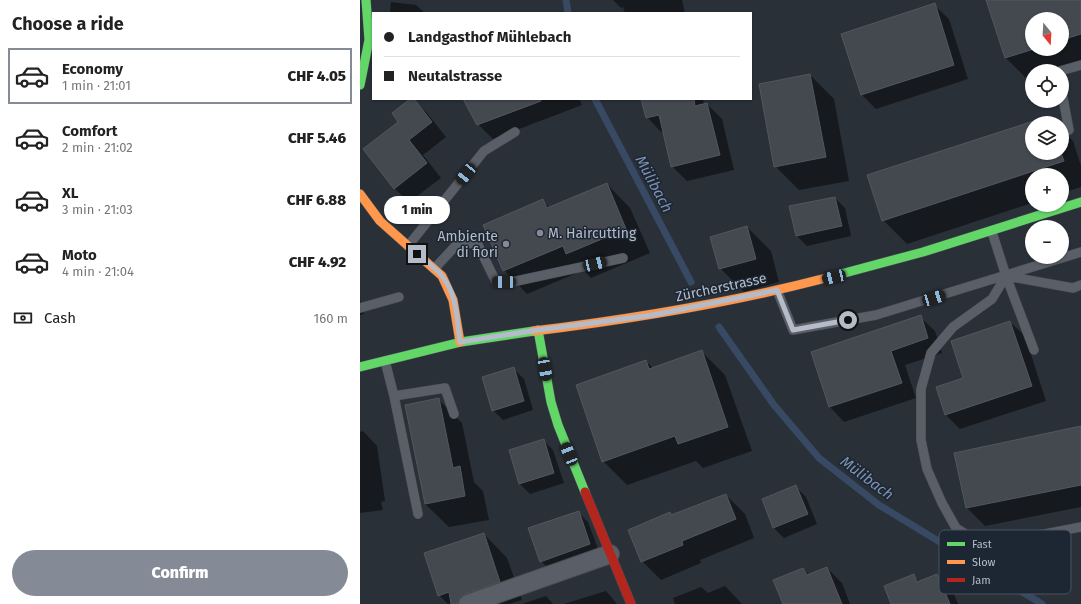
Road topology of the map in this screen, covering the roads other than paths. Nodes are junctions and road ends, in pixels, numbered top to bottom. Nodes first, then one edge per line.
1 (366, 0) edge
2 (1081, 64) edge
3 (1069, 68) edge
4 (360, 85) edge
5 (515, 132) dead end
6 (360, 194) edge
7 (1081, 202) edge
8 (992, 232) junction
9 (408, 246) junction
10 (1081, 252) edge
11 (622, 258) dead end
12 (434, 269) junction
13 (1006, 276) junction
14 (1081, 285) edge
15 (777, 290) junction
16 (399, 297) dead end
17 (360, 308) edge
18 (538, 330) junction
19 (460, 342) junction
20 (1034, 350) dead end
21 (385, 361) junction
22 (360, 367) edge
23 (394, 396) junction
24 (454, 414) dead end
25 (418, 514) dead end
26 (1081, 527) edge
27 (959, 530) edge
28 (1066, 530) edge
29 (610, 554) junction
30 (468, 604) edge
31 (631, 604) edge

1 - 4 main road
2 - 3 lane
5 - 9 lane
6 - 9 main road
7 - 8 main road, Zürcherstrasse
8 - 13 lane
8 - 15 main road, Zürcherstrasse
9 - 12 main road
10 - 13 lane
11 - 12 lane
12 - 19 main road
13 - 14 lane
13 - 15 lane
13 - 20 lane
13 - 27 lane
15 - 18 main road, Zürcherstrasse
16 - 17 lane
18 - 19 main road, Zürcherstrasse
18 - 29 main road
19 - 21 main road, Zürcherstrasse
21 - 22 main road, Zürcherstrasse
21 - 23 lane
23 - 24 lane
23 - 25 lane
26 - 28 lane
29 - 30 street
29 - 31 main road

